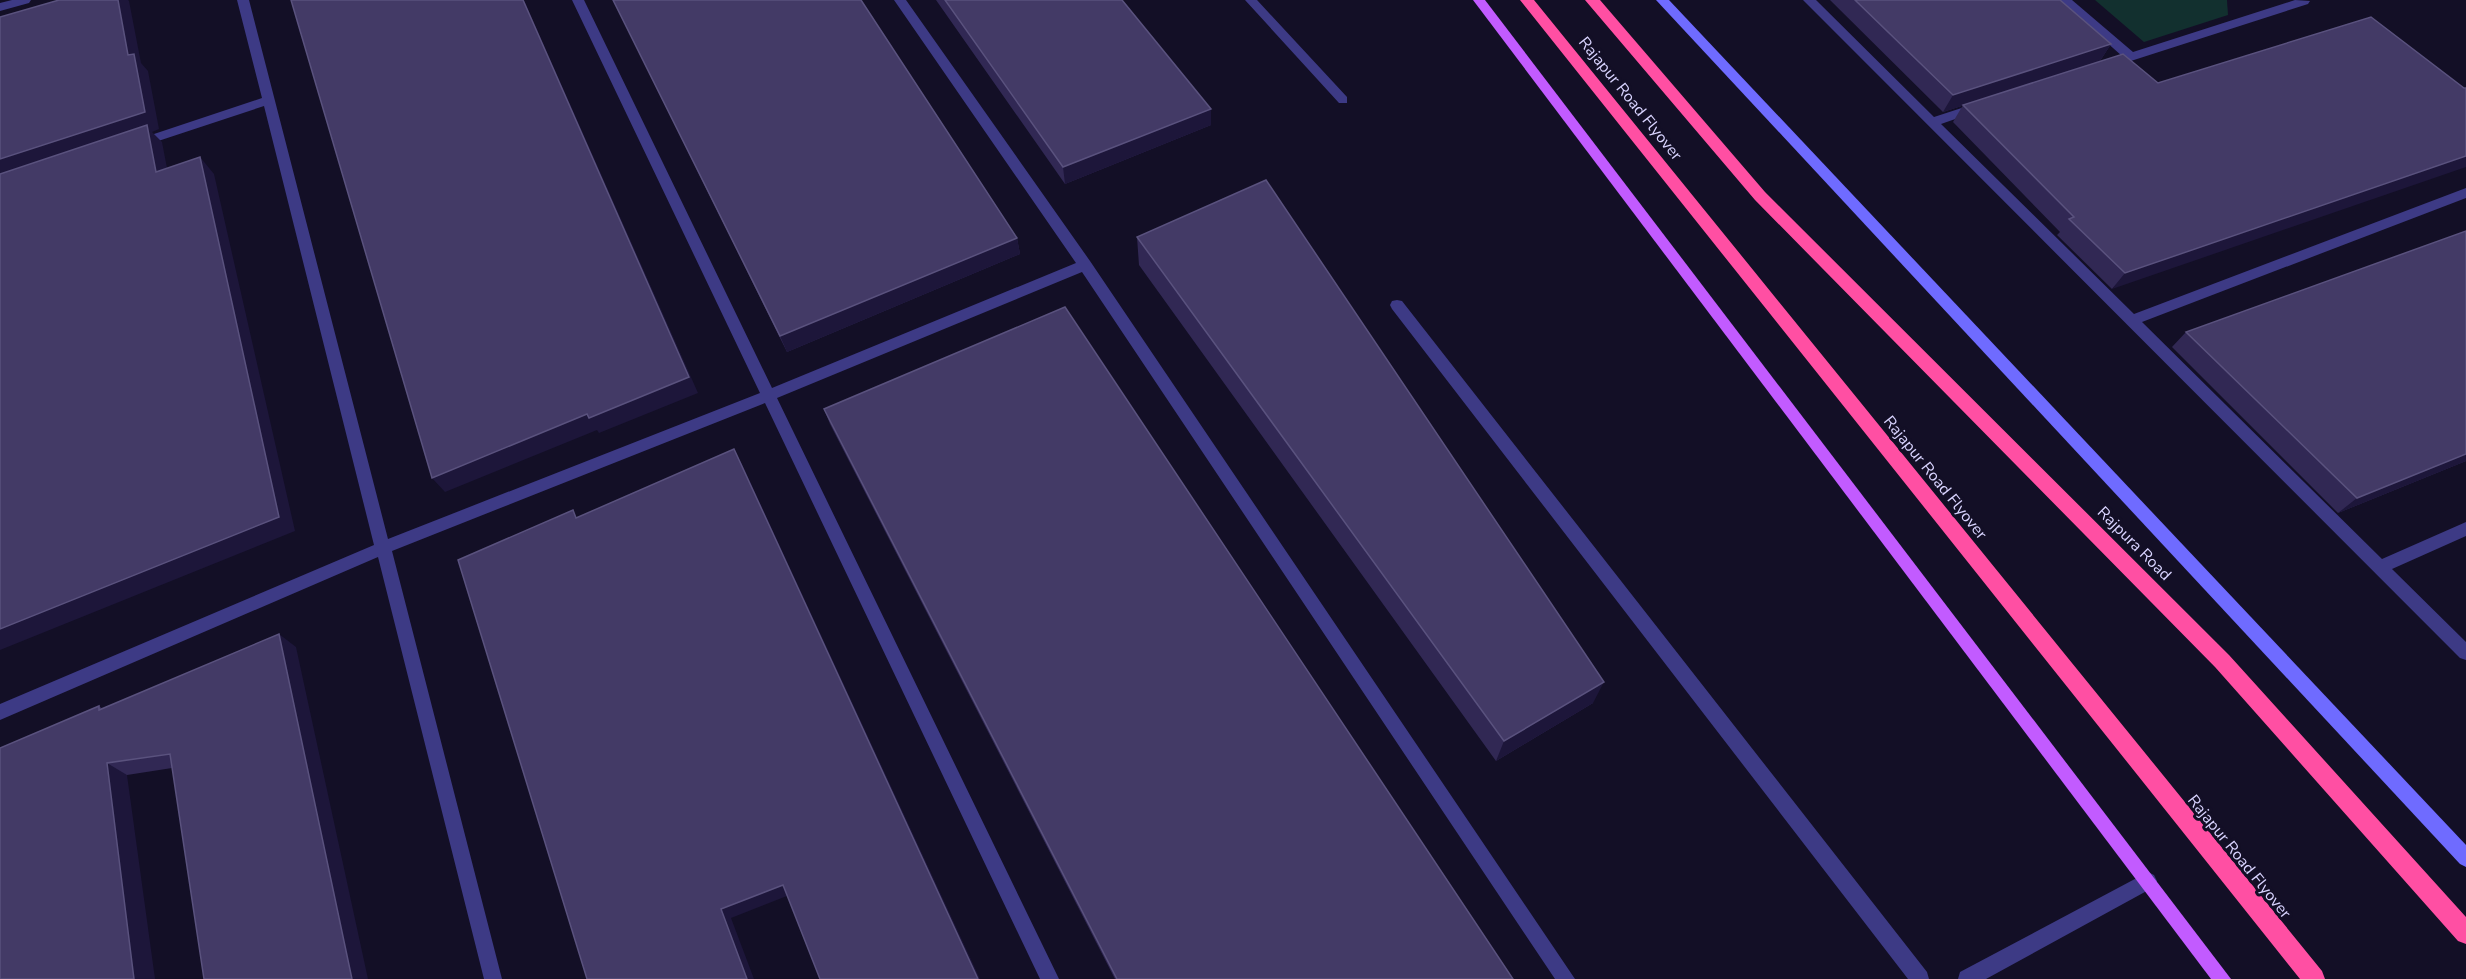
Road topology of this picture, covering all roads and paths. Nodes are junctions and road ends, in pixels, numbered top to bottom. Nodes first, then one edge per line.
1 (25, 0) edge
2 (243, 0) edge
3 (578, 0) edge
4 (900, 0) edge
5 (1251, 0) edge
6 (1479, 0) edge
7 (1527, 0) edge
8 (1592, 0) edge
9 (1662, 0) edge
10 (1809, 0) edge
11 (2065, 0) edge
12 (2304, 1) edge
13 (0, 7) edge
14 (2131, 57) junction
15 (2098, 68) edge
16 (269, 100) junction
17 (1343, 100) dead end
18 (1987, 104) edge
19 (1932, 122) junction
20 (123, 148) edge
21 (2466, 192) edge
22 (1760, 196) joint
23 (1085, 265) junction
24 (1397, 305) dead end
25 (2132, 320) junction
26 (769, 395) junction
27 (2466, 529) edge
28 (383, 548) junction
29 (2380, 567) junction
30 (2466, 653) edge
31 (0, 712) edge
32 (2466, 858) edge
33 (2148, 881) junction
34 (2466, 933) edge
35 (493, 979) edge
36 (1050, 979) edge
37 (1566, 979) edge
38 (1920, 979) edge
39 (1967, 979) edge
40 (2222, 979) edge
41 (2314, 979) edge

1 - 13 street
2 - 16 street
3 - 26 street
4 - 23 street
5 - 17 street
6 - 33 main road
7 - 41 highway, Rajapur Road Flyover
8 - 22 highway, Rajapur Road Flyover
9 - 32 street
10 - 19 street
11 - 14 street
12 - 14 street
14 - 15 street
16 - 20 street
16 - 28 street
18 - 19 street
19 - 25 street
21 - 25 street
22 - 34 highway, Rajpura Road
23 - 26 street
23 - 37 street
24 - 38 street
25 - 29 street
26 - 28 street
26 - 36 street
27 - 29 street
28 - 31 street
28 - 35 street
29 - 30 street
33 - 39 street
33 - 40 main road

